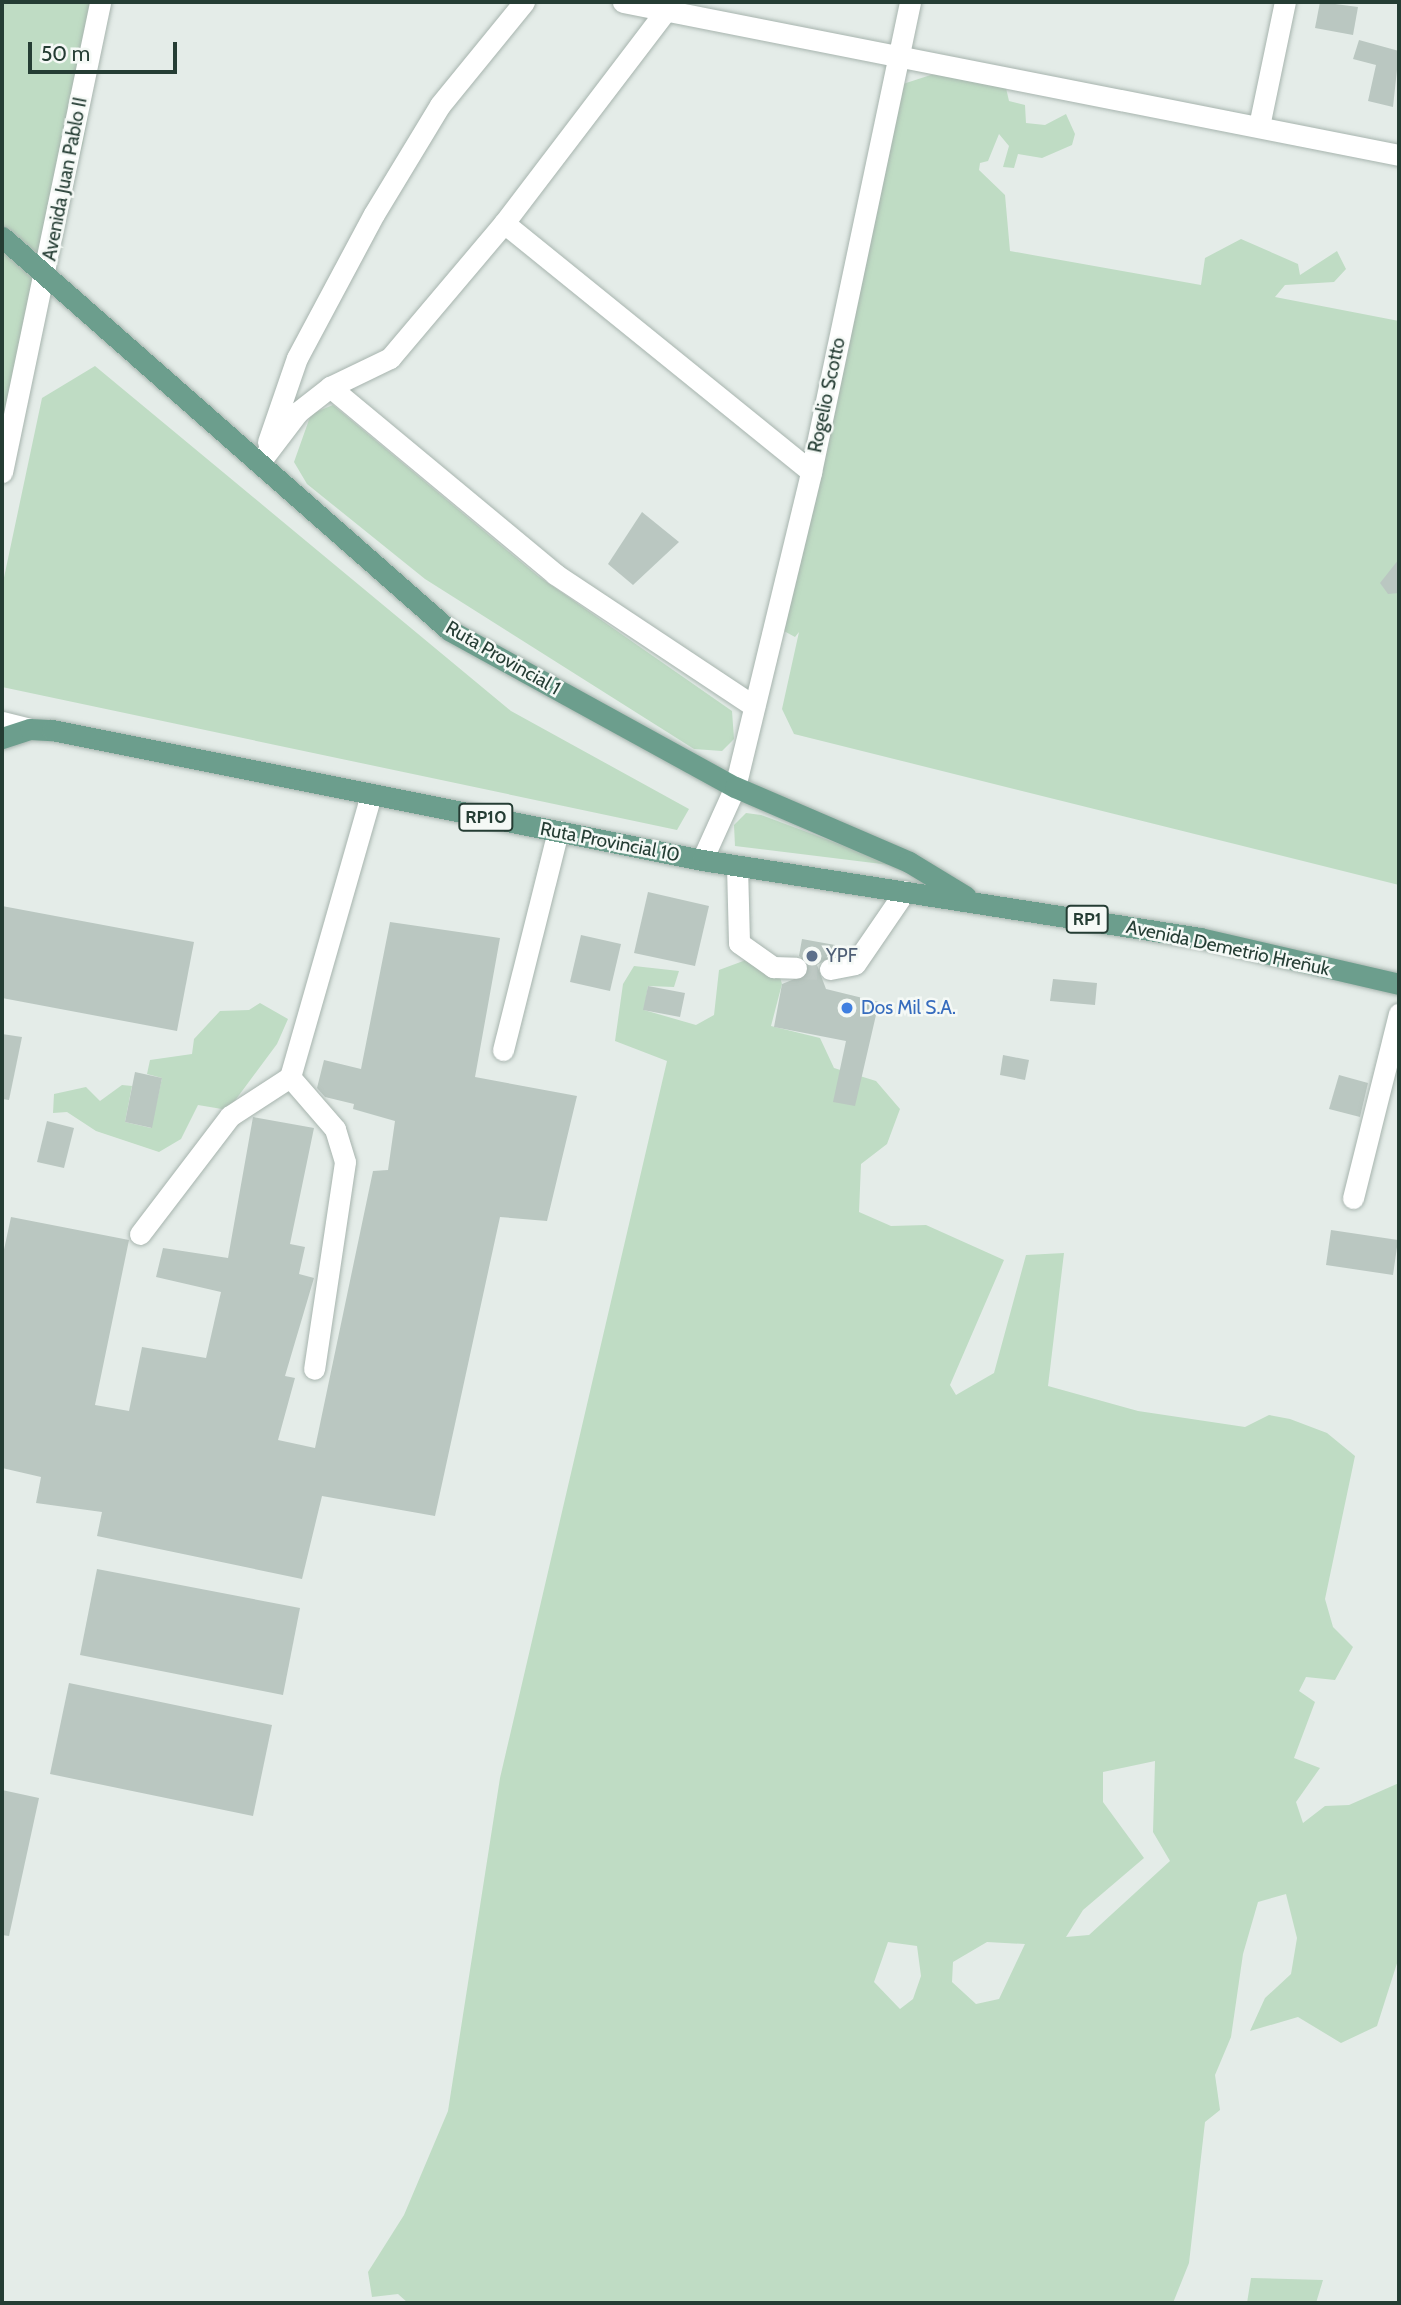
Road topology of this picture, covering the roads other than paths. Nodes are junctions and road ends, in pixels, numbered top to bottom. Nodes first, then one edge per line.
1 (100, 2) edge
2 (524, 2) edge
3 (624, 2) edge
4 (910, 2) edge
5 (1285, 2) edge
6 (665, 12) junction
7 (898, 52) junction
8 (1259, 126) junction
9 (1399, 155) edge
10 (504, 223) junction
11 (2, 237) edge
12 (46, 273) junction
13 (330, 387) junction
14 (260, 463) junction
15 (2, 472) edge
16 (811, 472) junction
17 (754, 706) junction
18 (2, 722) edge
19 (30, 729) junction
20 (2, 738) edge
21 (735, 787) junction
22 (371, 794) junction
23 (558, 831) junction
24 (702, 860) junction
25 (737, 866) junction
26 (905, 891) junction
27 (973, 901) junction
28 (796, 968) tunnel mouth
29 (831, 969) tunnel mouth
30 (1399, 984) edge
31 (1399, 1014) edge
32 (1397, 1036) edge
33 (503, 1050) dead end
34 (290, 1077) junction
35 (1353, 1198) dead end
36 (140, 1234) dead end
37 (314, 1368) dead end

1 - 12 street, Avenida Juan Pablo II
2 - 14 street
3 - 6 street
4 - 7 street, Rogelio Scotto
5 - 8 street
6 - 7 street
6 - 10 street
7 - 8 street
7 - 16 street, Rogelio Scotto
8 - 9 street
10 - 13 street
10 - 16 street
11 - 12 main road, Ruta Provincial 1 / RP1
12 - 14 main road, Ruta Provincial 1 / RP1
12 - 15 street, Avenida Juan Pablo II
13 - 14 street
13 - 17 street
14 - 21 main road, Ruta Provincial 1 / RP1
16 - 17 street, Rogelio Scotto
17 - 21 street, Rogelio Scotto
18 - 19 street
19 - 20 main road, Ruta Provincial 10 / RP10
19 - 22 main road, Ruta Provincial 10 / RP10
21 - 24 street, Rogelio Scotto
21 - 27 main road, Ruta Provincial 1 / RP1
22 - 23 main road, Ruta Provincial 10 / RP10
22 - 34 street
23 - 24 main road, Ruta Provincial 10 / RP10
23 - 33 street
24 - 25 main road, Ruta Provincial 10 / RP10
25 - 26 main road, Ruta Provincial 10 / RP10
25 - 28 street
26 - 27 main road, Ruta Provincial 10 / RP10
26 - 29 street
27 - 30 main road, Avenida Demetrio Hreñuk / RP1
31 - 32 street
32 - 35 street
34 - 36 street
34 - 37 street

